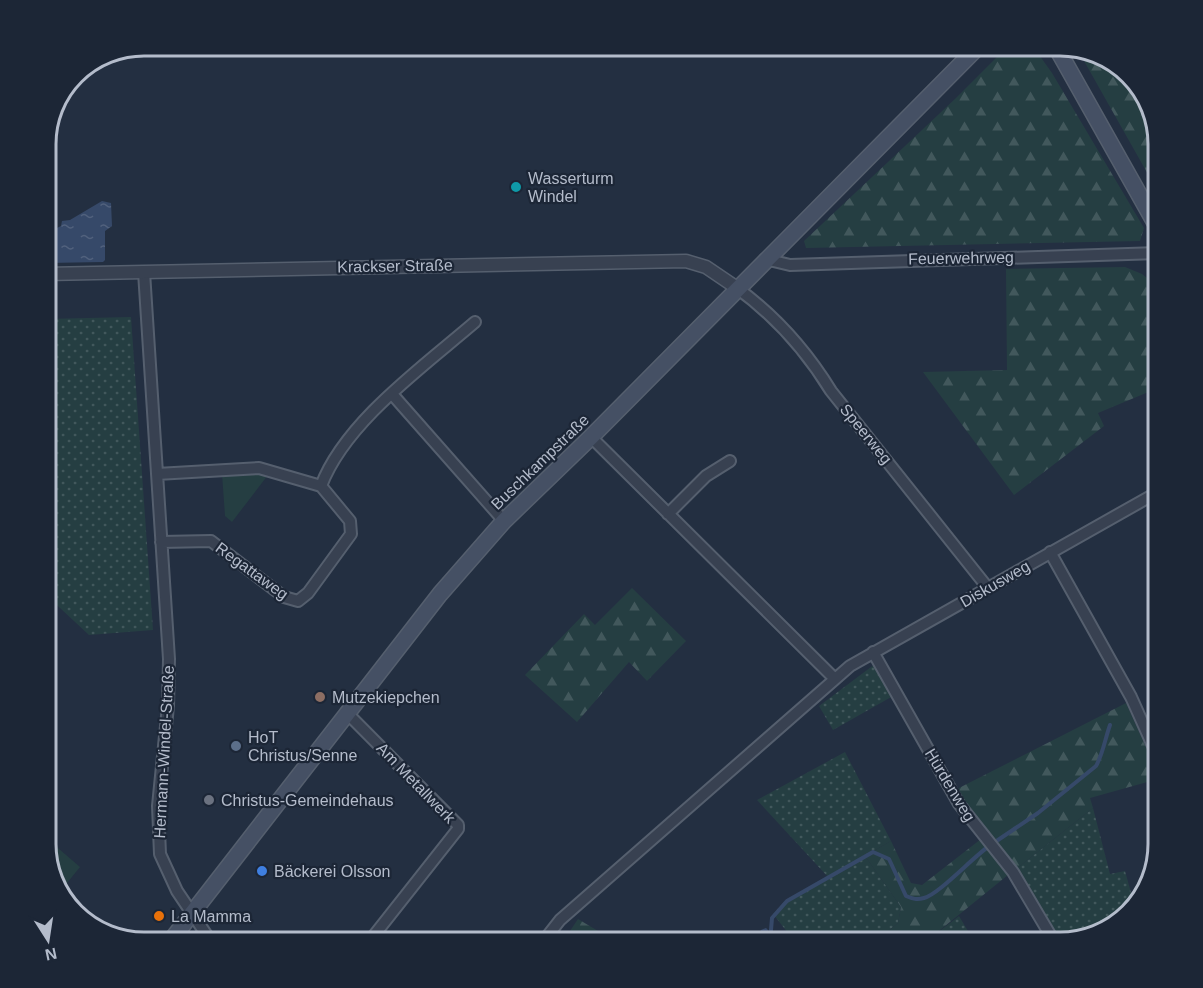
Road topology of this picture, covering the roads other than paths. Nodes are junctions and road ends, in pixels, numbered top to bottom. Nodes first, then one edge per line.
1 (969, 56) edge
2 (1061, 56) edge
3 (1148, 210) edge
4 (1148, 253) edge
5 (765, 259) junction
6 (144, 272) junction
7 (56, 274) edge
8 (737, 288) junction
9 (475, 322) dead end
10 (392, 394) junction
11 (591, 437) junction
12 (730, 461) dead end
13 (157, 474) junction
14 (321, 486) junction
15 (1148, 498) edge
16 (668, 514) junction
17 (504, 521) junction
18 (161, 542) junction
19 (1050, 552) junction
20 (988, 588) junction
21 (873, 652) junction
22 (835, 680) junction
23 (346, 712) junction
24 (1148, 735) edge
25 (192, 913) junction
26 (177, 932) edge
27 (205, 932) edge
28 (377, 932) edge
29 (551, 932) edge
30 (1048, 932) edge

1 - 5 main road, Buschkampstraße
2 - 3 main road
4 - 5 street, Feuerwehrweg
5 - 8 main road, Buschkampstraße
6 - 7 street, Krackser Straße
6 - 8 street, Krackser Straße
6 - 13 street, Hermann-Windel-Straße
8 - 11 main road, Buschkampstraße
8 - 20 street, Speerweg
9 - 10 street
10 - 14 street
10 - 17 street
11 - 16 street
11 - 17 main road, Buschkampstraße
12 - 16 street
13 - 14 street
13 - 18 street, Hermann-Windel-Straße
14 - 18 street, Regattaweg
15 - 19 street, Diskusweg
16 - 22 street
17 - 23 main road, Buschkampstraße
18 - 25 street, Hermann-Windel-Straße
19 - 20 street, Diskusweg
19 - 24 street
20 - 21 street, Diskusweg
21 - 22 street, Diskusweg
21 - 30 street, Hürdenweg
22 - 29 street, Diskusweg
23 - 25 main road, Buschkampstraße
23 - 28 street, Am Metallwerk
25 - 26 main road, Buschkampstraße
25 - 27 street

